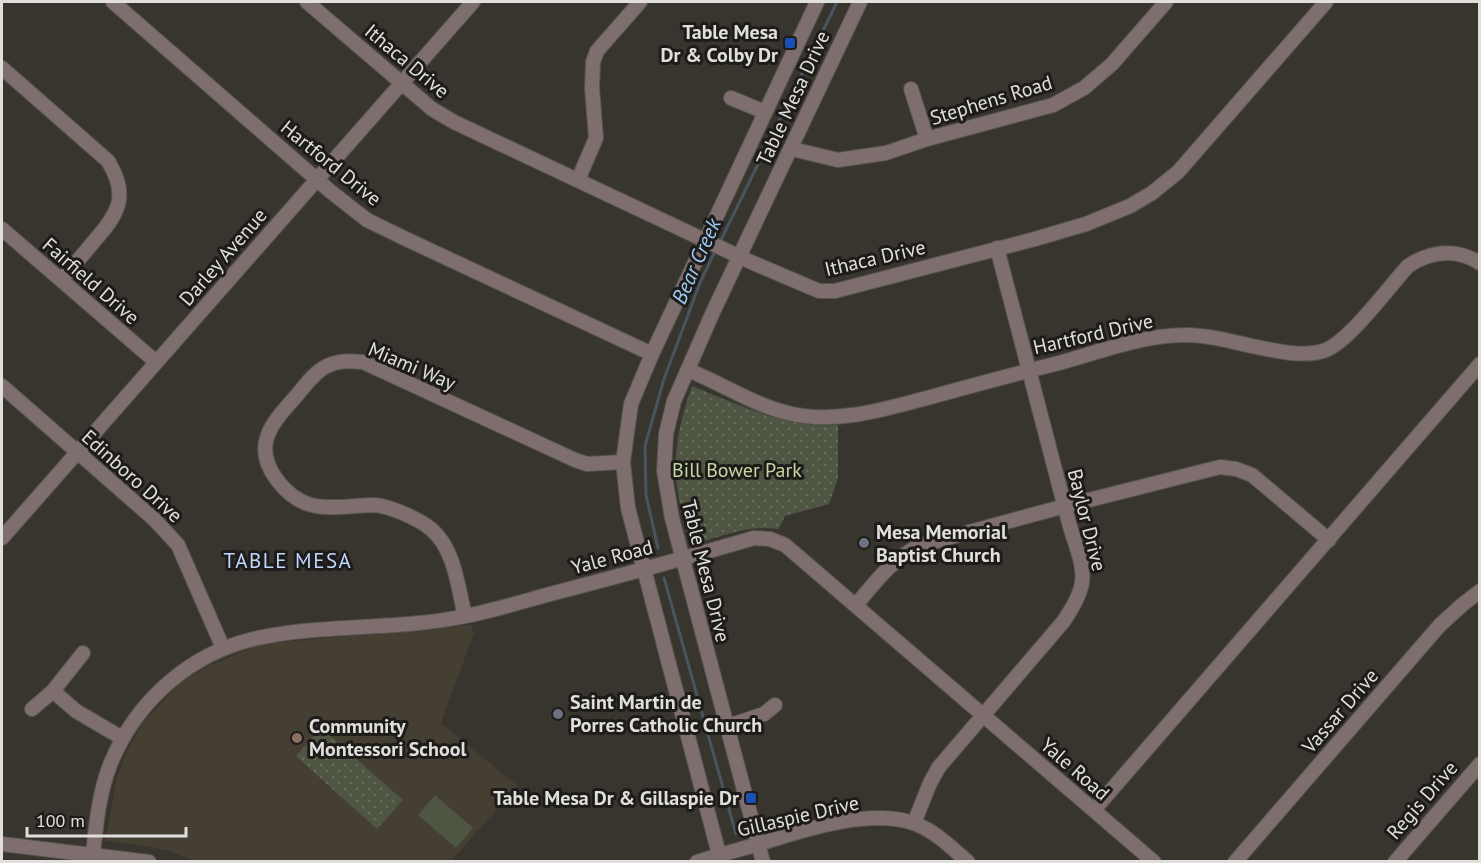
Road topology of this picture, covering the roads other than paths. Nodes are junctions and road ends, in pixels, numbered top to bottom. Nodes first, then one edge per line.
1 (113, 2) edge
2 (307, 2) edge
3 (473, 2) edge
4 (640, 2) edge
5 (817, 2) edge
6 (860, 2) edge
7 (1166, 2) edge
8 (1326, 2) edge
9 (2, 68) edge
10 (401, 84) junction
11 (911, 89) dead end
12 (731, 98) dead end
13 (765, 112) junction
14 (927, 139) junction
15 (792, 148) junction
16 (317, 179) junction
17 (578, 180) junction
18 (2, 229) edge
19 (711, 242) junction
20 (997, 248) junction
21 (735, 254) junction
22 (1479, 263) edge
23 (61, 280) junction
24 (652, 354) junction
25 (156, 362) junction
26 (1479, 364) edge
27 (688, 370) junction
28 (1029, 370) junction
29 (2, 386) edge
30 (77, 452) junction
31 (623, 462) junction
32 (1065, 506) junction
33 (2, 538) edge
34 (1329, 540) junction
35 (682, 559) junction
36 (642, 569) junction
37 (1479, 591) edge
38 (856, 605) junction
39 (465, 616) junction
40 (223, 648) junction
41 (83, 653) dead end
42 (53, 691) junction
43 (775, 705) dead end
44 (32, 709) dead end
45 (983, 714) junction
46 (728, 726) junction
47 (122, 738) junction
48 (1479, 764) edge
49 (1094, 810) junction
50 (914, 823) junction
51 (2, 843) edge
52 (758, 844) junction
53 (93, 854) junction
54 (720, 858) edge
55 (149, 861) edge
56 (697, 861) edge
57 (763, 861) edge
58 (968, 861) edge
59 (1154, 861) edge
60 (1235, 861) edge
61 (1395, 861) edge

1 - 16 street, Hartford Drive
2 - 10 street, Ithaca Drive
3 - 10 street, Darley Avenue
4 - 17 street
5 - 13 street, Table Mesa Drive
6 - 15 street, Table Mesa Drive
7 - 14 street, Stephens Road
8 - 20 street, Ithaca Drive
9 - 23 street
10 - 16 street, Darley Avenue
10 - 17 street, Ithaca Drive
11 - 14 street
12 - 13 street, Table Mesa Drive
13 - 19 street, Table Mesa Drive
14 - 15 street, Stephens Road
15 - 21 street, Table Mesa Drive
16 - 24 street, Hartford Drive
16 - 25 street, Darley Avenue
17 - 19 street, Ithaca Drive
18 - 23 street, Fairfield Drive
19 - 21 street, Ithaca Drive
19 - 24 street, Table Mesa Drive
20 - 21 street, Ithaca Drive
20 - 28 street, Baylor Drive
21 - 27 street, Table Mesa Drive
22 - 28 street, Hartford Drive
23 - 25 street, Fairfield Drive
24 - 31 street, Table Mesa Drive
25 - 30 street, Darley Avenue
26 - 34 street
27 - 28 street, Hartford Drive
27 - 35 street, Table Mesa Drive
28 - 32 street, Baylor Drive
29 - 30 street, Edinboro Drive
30 - 33 street, Darley Avenue
30 - 40 street, Edinboro Drive
31 - 36 street, Table Mesa Drive
31 - 39 street, Miami Way
32 - 34 street
32 - 38 street
32 - 45 street, Baylor Drive
34 - 49 street
35 - 36 street, Yale Road
35 - 38 street, Yale Road
35 - 46 street, Table Mesa Drive
36 - 39 street, Yale Road
36 - 54 street, Table Mesa Drive
37 - 60 street, Vassar Drive
38 - 45 street, Yale Road
39 - 40 street, Yale Road
40 - 47 street, Yale Road
41 - 42 street
42 - 44 street
42 - 47 street
43 - 46 street
45 - 49 street, Yale Road
45 - 50 street, Baylor Drive
46 - 52 street, Table Mesa Drive
47 - 53 street, Yale Road
48 - 61 street, Regis Drive
49 - 59 street, Yale Road
50 - 52 street, Gillaspie Drive
50 - 58 street, Gillaspie Drive
51 - 53 street
52 - 54 street, Gillaspie Drive
52 - 57 street, Table Mesa Drive
53 - 55 street
54 - 56 street, Gillaspie Drive

